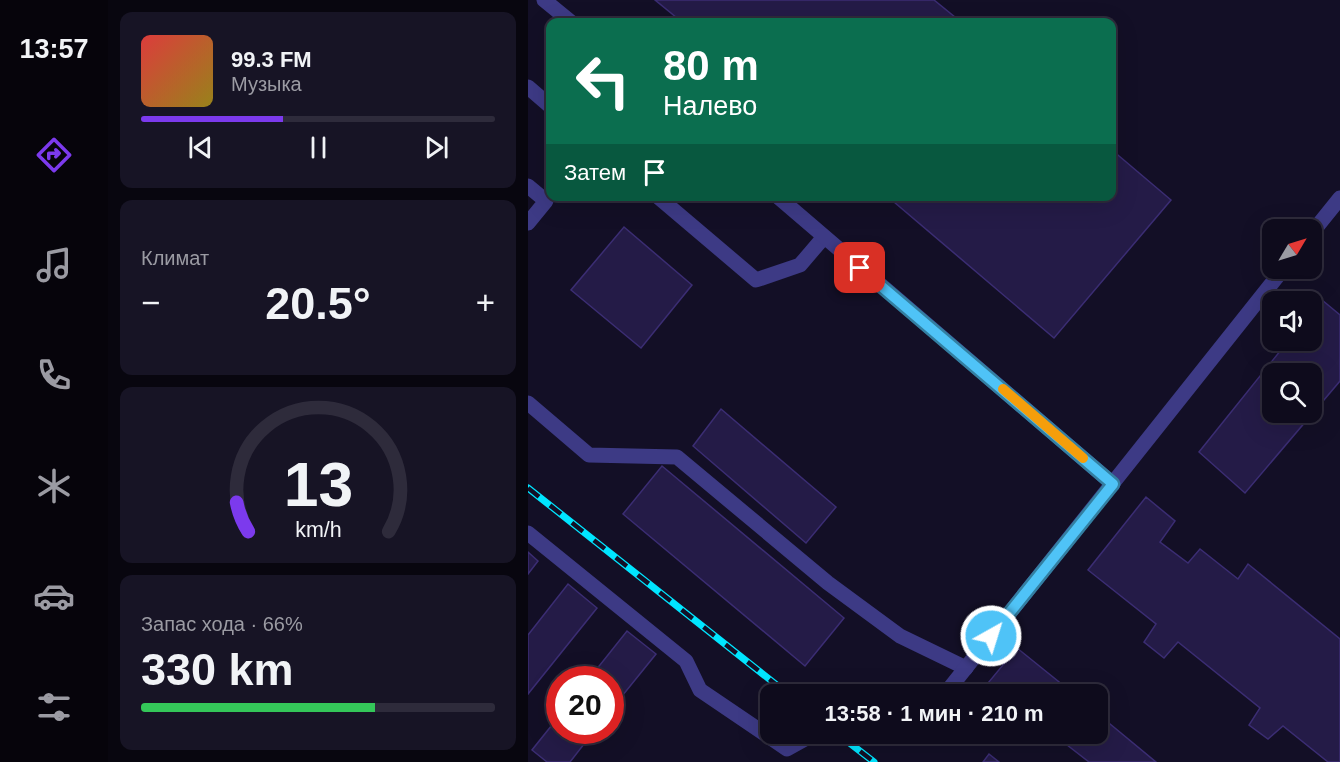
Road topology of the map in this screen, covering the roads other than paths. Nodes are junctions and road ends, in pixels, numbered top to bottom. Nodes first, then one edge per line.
1 (544, 0) edge
2 (566, 18) edge
3 (528, 87) edge
4 (546, 103) edge
5 (528, 186) edge
6 (1340, 198) edge
7 (663, 201) edge
8 (783, 201) edge
9 (1322, 220) edge
10 (528, 223) edge
11 (824, 237) junction
12 (1275, 279) edge
13 (528, 403) edge
14 (1113, 484) junction
15 (528, 533) edge
16 (966, 668) junction
17 (953, 684) edge
18 (760, 731) edge
19 (779, 744) edge
20 (795, 744) edge

1 - 2 lane
3 - 4 lane
5 - 10 lane
6 - 9 lane
7 - 11 lane
8 - 11 lane
11 - 14 lane
12 - 14 lane
13 - 16 lane
14 - 16 lane
15 - 18 lane
16 - 17 lane
19 - 20 lane

